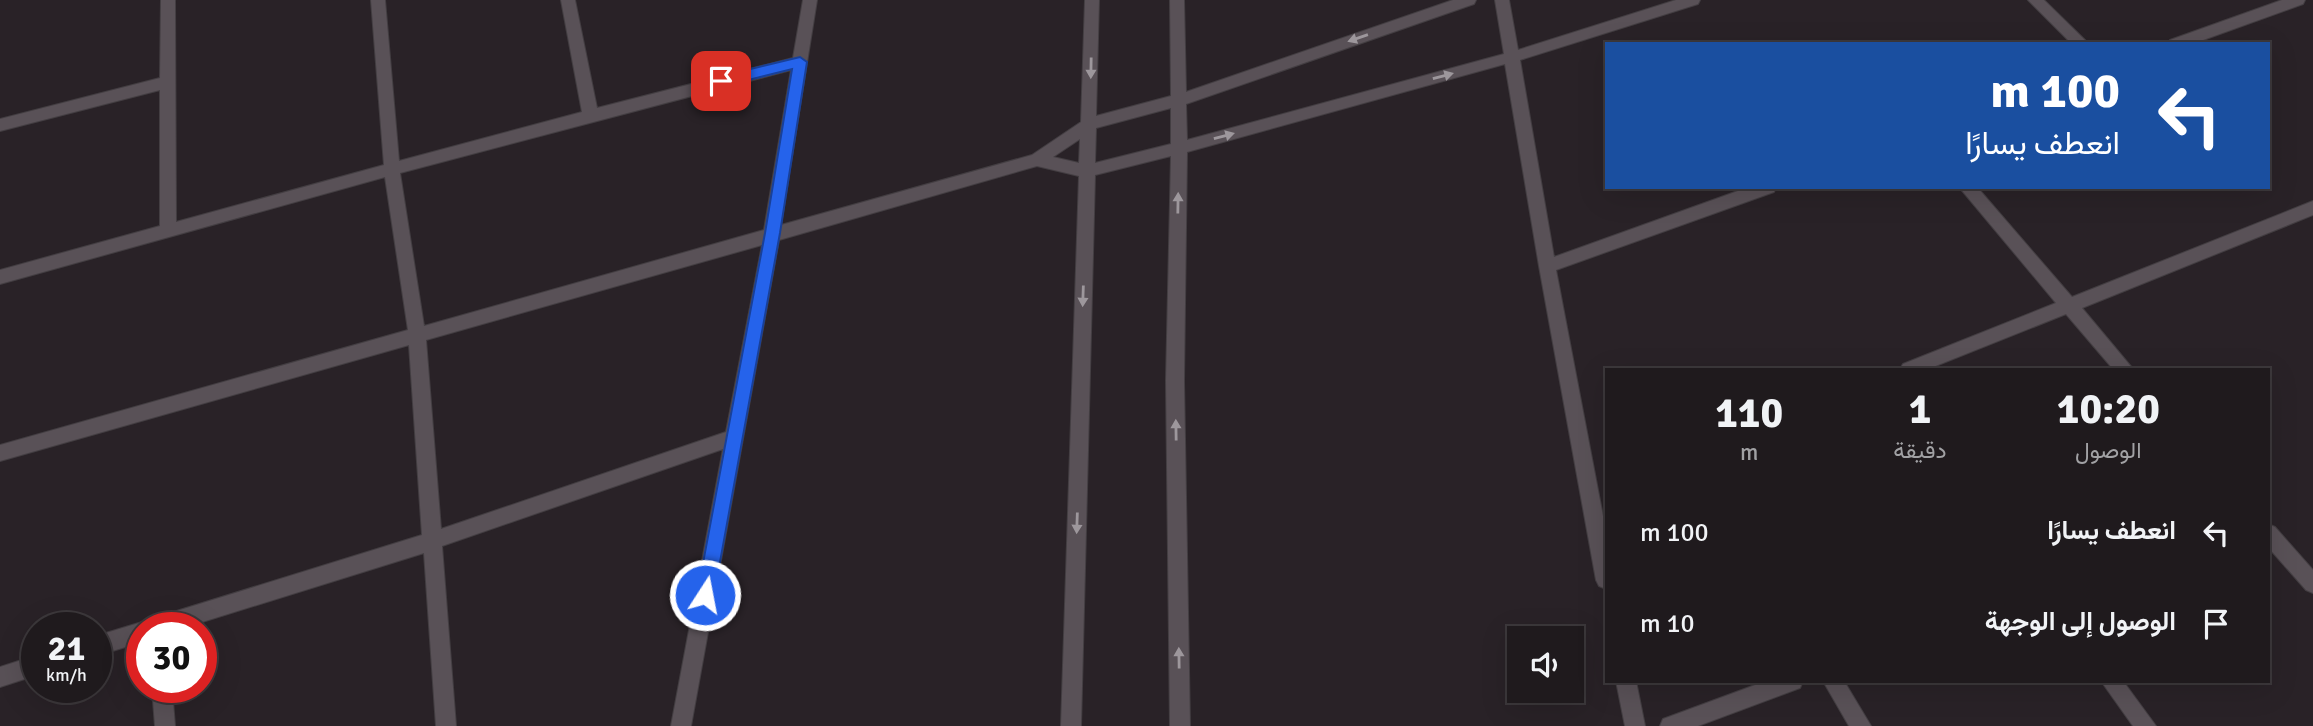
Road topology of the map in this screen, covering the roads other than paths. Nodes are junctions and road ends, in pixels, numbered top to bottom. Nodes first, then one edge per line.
1 (168, 0) edge
2 (378, 0) edge
3 (568, 0) edge
4 (810, 0) edge
5 (1092, 0) edge
6 (1177, 0) edge
7 (1469, 0) edge
8 (1502, 0) edge
9 (1693, 0) edge
10 (2035, 0) edge
11 (2299, 0) edge
12 (2313, 11) edge
13 (2080, 42) edge
14 (2181, 42) edge
15 (1512, 57) junction
16 (800, 62) junction
17 (168, 82) junction
18 (1179, 100) junction
19 (590, 114) junction
20 (1090, 124) junction
21 (0, 125) edge
22 (1179, 148) junction
23 (1037, 160) junction
24 (392, 171) junction
25 (1087, 171) junction
26 (1762, 189) edge
27 (1969, 189) edge
28 (2313, 208) edge
29 (168, 231) junction
30 (772, 233) junction
31 (1547, 265) junction
32 (0, 277) edge
33 (2068, 306) junction
34 (417, 336) junction
35 (1912, 368) edge
36 (2123, 368) edge
37 (735, 438) junction
38 (0, 453) edge
39 (1598, 493) edge
40 (2270, 535) edge
41 (432, 541) junction
42 (1605, 569) edge
43 (2313, 584) edge
44 (207, 612) edge
45 (21, 670) edge
46 (0, 677) edge
47 (1626, 683) edge
48 (1788, 683) edge
49 (1834, 683) edge
50 (2113, 683) edge
51 (163, 703) edge
52 (165, 726) edge
53 (446, 726) edge
54 (681, 726) edge
55 (1071, 726) edge
56 (1180, 726) edge
57 (1635, 726) edge
58 (1670, 726) edge
59 (1861, 726) edge
60 (2146, 726) edge

1 - 17 street
2 - 24 street
3 - 19 street
4 - 16 street
5 -> 20 street
6 - 18 street
7 -> 18 street
8 - 15 street
9 - 15 street
10 - 13 street
11 - 12 street
11 - 14 street
22 -> 15 street
15 - 31 street
16 - 19 street
16 - 30 street
17 - 21 street
17 - 29 street
18 - 20 street
18 - 22 street
19 - 24 street
20 - 23 street
20 - 25 street
22 - 25 street
56 -> 22 street
23 - 25 street
23 - 30 street
24 - 29 street
24 - 34 street
25 -> 55 street
26 - 31 street
27 - 33 street
28 - 33 street
29 - 32 street
30 - 34 street
30 - 37 street
31 - 39 street
33 - 35 street
33 - 36 street
34 - 38 street
34 - 41 street
37 - 41 street
37 - 54 street
39 - 42 street
40 - 43 street
41 - 44 street
41 - 53 street
45 - 46 street
47 - 57 street
48 - 58 street
49 - 59 street
50 - 60 street
51 - 52 street

